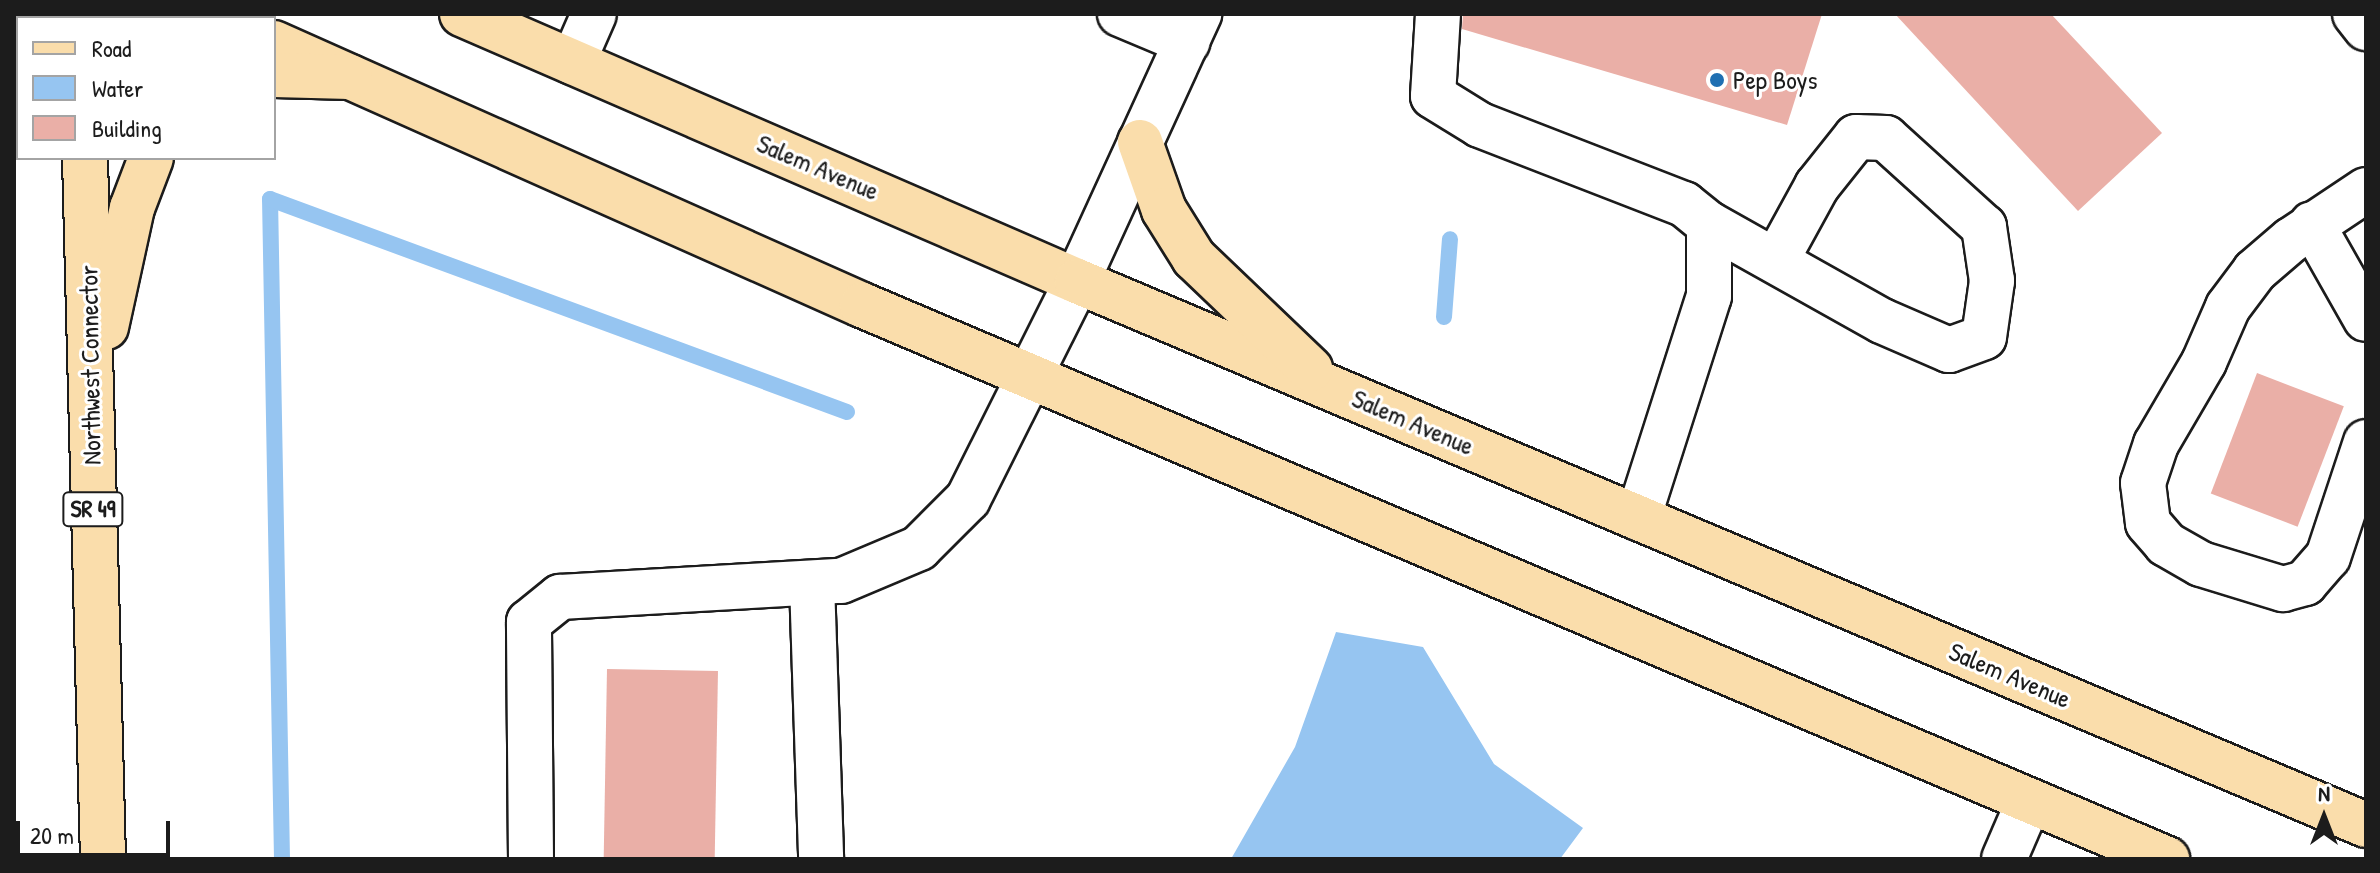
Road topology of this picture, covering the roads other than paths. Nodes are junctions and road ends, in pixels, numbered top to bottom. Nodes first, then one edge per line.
1 (462, 14) edge
2 (594, 14) edge
3 (1120, 14) edge
4 (1438, 14) edge
5 (2355, 14) edge
6 (1193, 28) edge
7 (2366, 28) edge
8 (276, 44) edge
9 (573, 62) junction
10 (276, 75) edge
11 (350, 77) junction
12 (1140, 142) junction
13 (85, 160) edge
14 (150, 160) edge
15 (2366, 190) edge
16 (1709, 224) junction
17 (2312, 224) junction
18 (1776, 261) junction
19 (1077, 281) junction
20 (2366, 319) edge
21 (1029, 376) junction
22 (1329, 387) junction
23 (90, 400) junction
24 (2366, 442) edge
25 (1638, 518) junction
26 (812, 583) junction
27 (2029, 801) junction
28 (2366, 825) edge
29 (103, 859) edge
30 (531, 859) edge
31 (821, 859) edge
32 (2004, 859) edge
33 (2167, 859) edge

1 - 9 main road, Salem Avenue
2 - 9 street
3 - 6 street
4 - 16 street
5 - 7 street
6 - 12 street
8 - 11 main road
9 - 19 main road, Salem Avenue
10 - 11 main road
11 - 21 main road
12 - 19 street
12 - 22 main road
13 - 23 main road, Northwest Connector / SR 49
14 - 23 main road
15 - 17 street
16 - 18 street
16 - 25 street
17 - 20 street
17 - 24 street
18 - 18 street
19 - 21 street
19 - 22 main road, Salem Avenue
21 - 26 street
21 - 27 main road
22 - 25 main road, Salem Avenue
23 - 29 main road, Northwest Connector / SR 49
25 - 28 main road, Salem Avenue
26 - 30 street
26 - 31 street
27 - 32 street
27 - 33 main road

